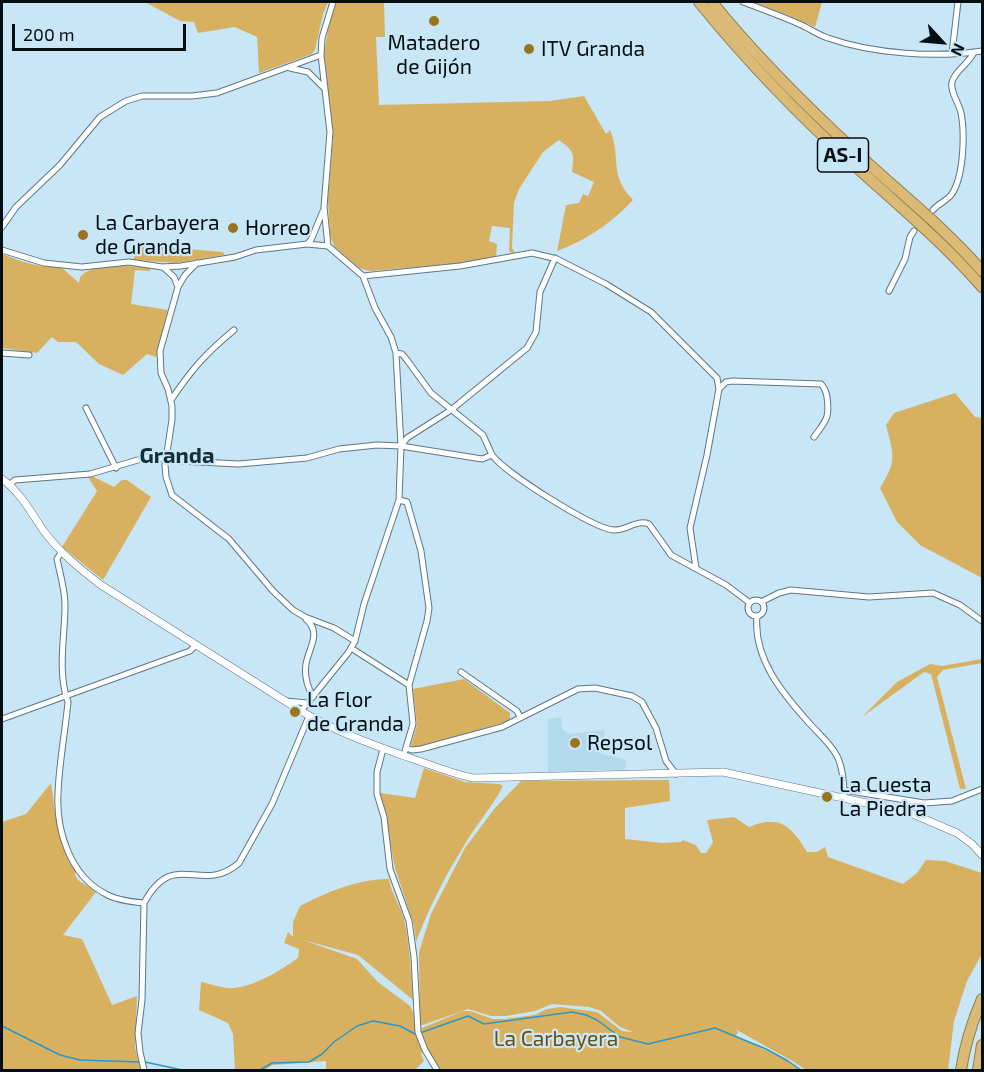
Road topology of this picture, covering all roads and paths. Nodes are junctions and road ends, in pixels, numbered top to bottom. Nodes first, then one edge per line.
1 (333, 2) edge
2 (699, 2) edge
3 (712, 2) edge
4 (743, 2) edge
5 (958, 2) edge
6 (982, 51) edge
7 (974, 52) junction
8 (952, 53) junction
9 (321, 55) junction
10 (285, 68) junction
11 (324, 88) junction
12 (324, 207) junction
13 (933, 210) dead end
14 (2, 227) edge
15 (914, 231) dead end
16 (307, 244) junction
17 (328, 246) junction
18 (2, 250) edge
19 (555, 258) junction
20 (197, 263) junction
21 (162, 267) junction
22 (982, 271) edge
23 (363, 276) junction
24 (178, 287) junction
25 (982, 287) edge
26 (889, 291) dead end
27 (234, 330) dead end
28 (2, 353) edge
29 (396, 353) junction
30 (29, 355) dead end
31 (719, 389) junction
32 (171, 400) junction
33 (86, 408) dead end
34 (452, 410) junction
35 (814, 437) dead end
36 (401, 446) junction
37 (492, 455) junction
38 (167, 459) junction
39 (116, 468) junction
40 (2, 479) edge
41 (9, 485) junction
42 (399, 500) junction
43 (62, 551) junction
44 (696, 568) junction
45 (761, 602) junction
46 (750, 603) junction
47 (757, 616) junction
48 (305, 618) junction
49 (982, 621) edge
50 (355, 641) junction
51 (196, 645) junction
52 (351, 648) junction
53 (462, 672) dead end
54 (410, 685) junction
55 (66, 697) junction
56 (313, 697) junction
57 (284, 700) junction
58 (308, 703) junction
59 (301, 711) junction
60 (309, 716) junction
61 (520, 717) junction
62 (2, 719) edge
63 (383, 749) junction
64 (405, 752) junction
65 (676, 774) junction
66 (982, 789) edge
67 (844, 793) junction
68 (982, 855) edge
69 (144, 903) junction
70 (982, 999) edge
71 (982, 1009) edge
72 (982, 1044) edge
73 (143, 1067) edge
74 (437, 1071) edge
75 (961, 1071) edge
76 (967, 1071) edge
77 (978, 1071) edge

1 - 9 street
2 - 25 highway, AS-I
3 - 22 highway, AS-I
4 - 8 street
5 - 8 street
6 - 7 street
7 - 8 street
7 - 13 street
9 - 10 street
9 - 11 street
10 - 11 street
10 - 14 street
11 - 12 street
12 - 16 street
12 - 17 street
15 - 26 street
16 - 17 street
16 - 20 street
17 - 23 street
18 - 21 street
19 - 23 street
19 - 31 street
19 - 34 street
20 - 21 street
20 - 24 street
21 - 24 street
23 - 29 street
24 - 32 street
27 - 32 street
28 - 30 street
29 - 34 street
29 - 36 street
31 - 35 street
31 - 44 street
32 - 38 street
33 - 39 street
34 - 36 street
34 - 37 street
36 - 37 street
36 - 38 street
36 - 42 street
37 - 44 street
38 - 39 street
38 - 48 street
39 - 41 street
40 - 41 street
41 - 43 street
42 - 50 street
42 - 54 street
43 - 51 street
43 - 55 street
44 - 46 street
45 - 46 street
45 - 47 street
45 - 49 street
46 - 47 street
47 - 67 street
48 - 50 street
48 - 56 street
50 - 52 street
51 - 55 street
51 - 57 street
52 - 54 street
52 - 56 street
53 - 61 street
54 - 64 street
55 - 62 street
55 - 69 street
56 - 58 street
57 - 58 street
57 - 59 street
58 - 59 street
59 - 60 street
60 - 63 street
60 - 69 street
61 - 64 street
61 - 65 street
63 - 64 street
63 - 74 street
64 - 65 street
65 - 67 street
66 - 67 street
67 - 68 street
69 - 73 street
70 - 75 highway
71 - 76 highway
72 - 77 highway

